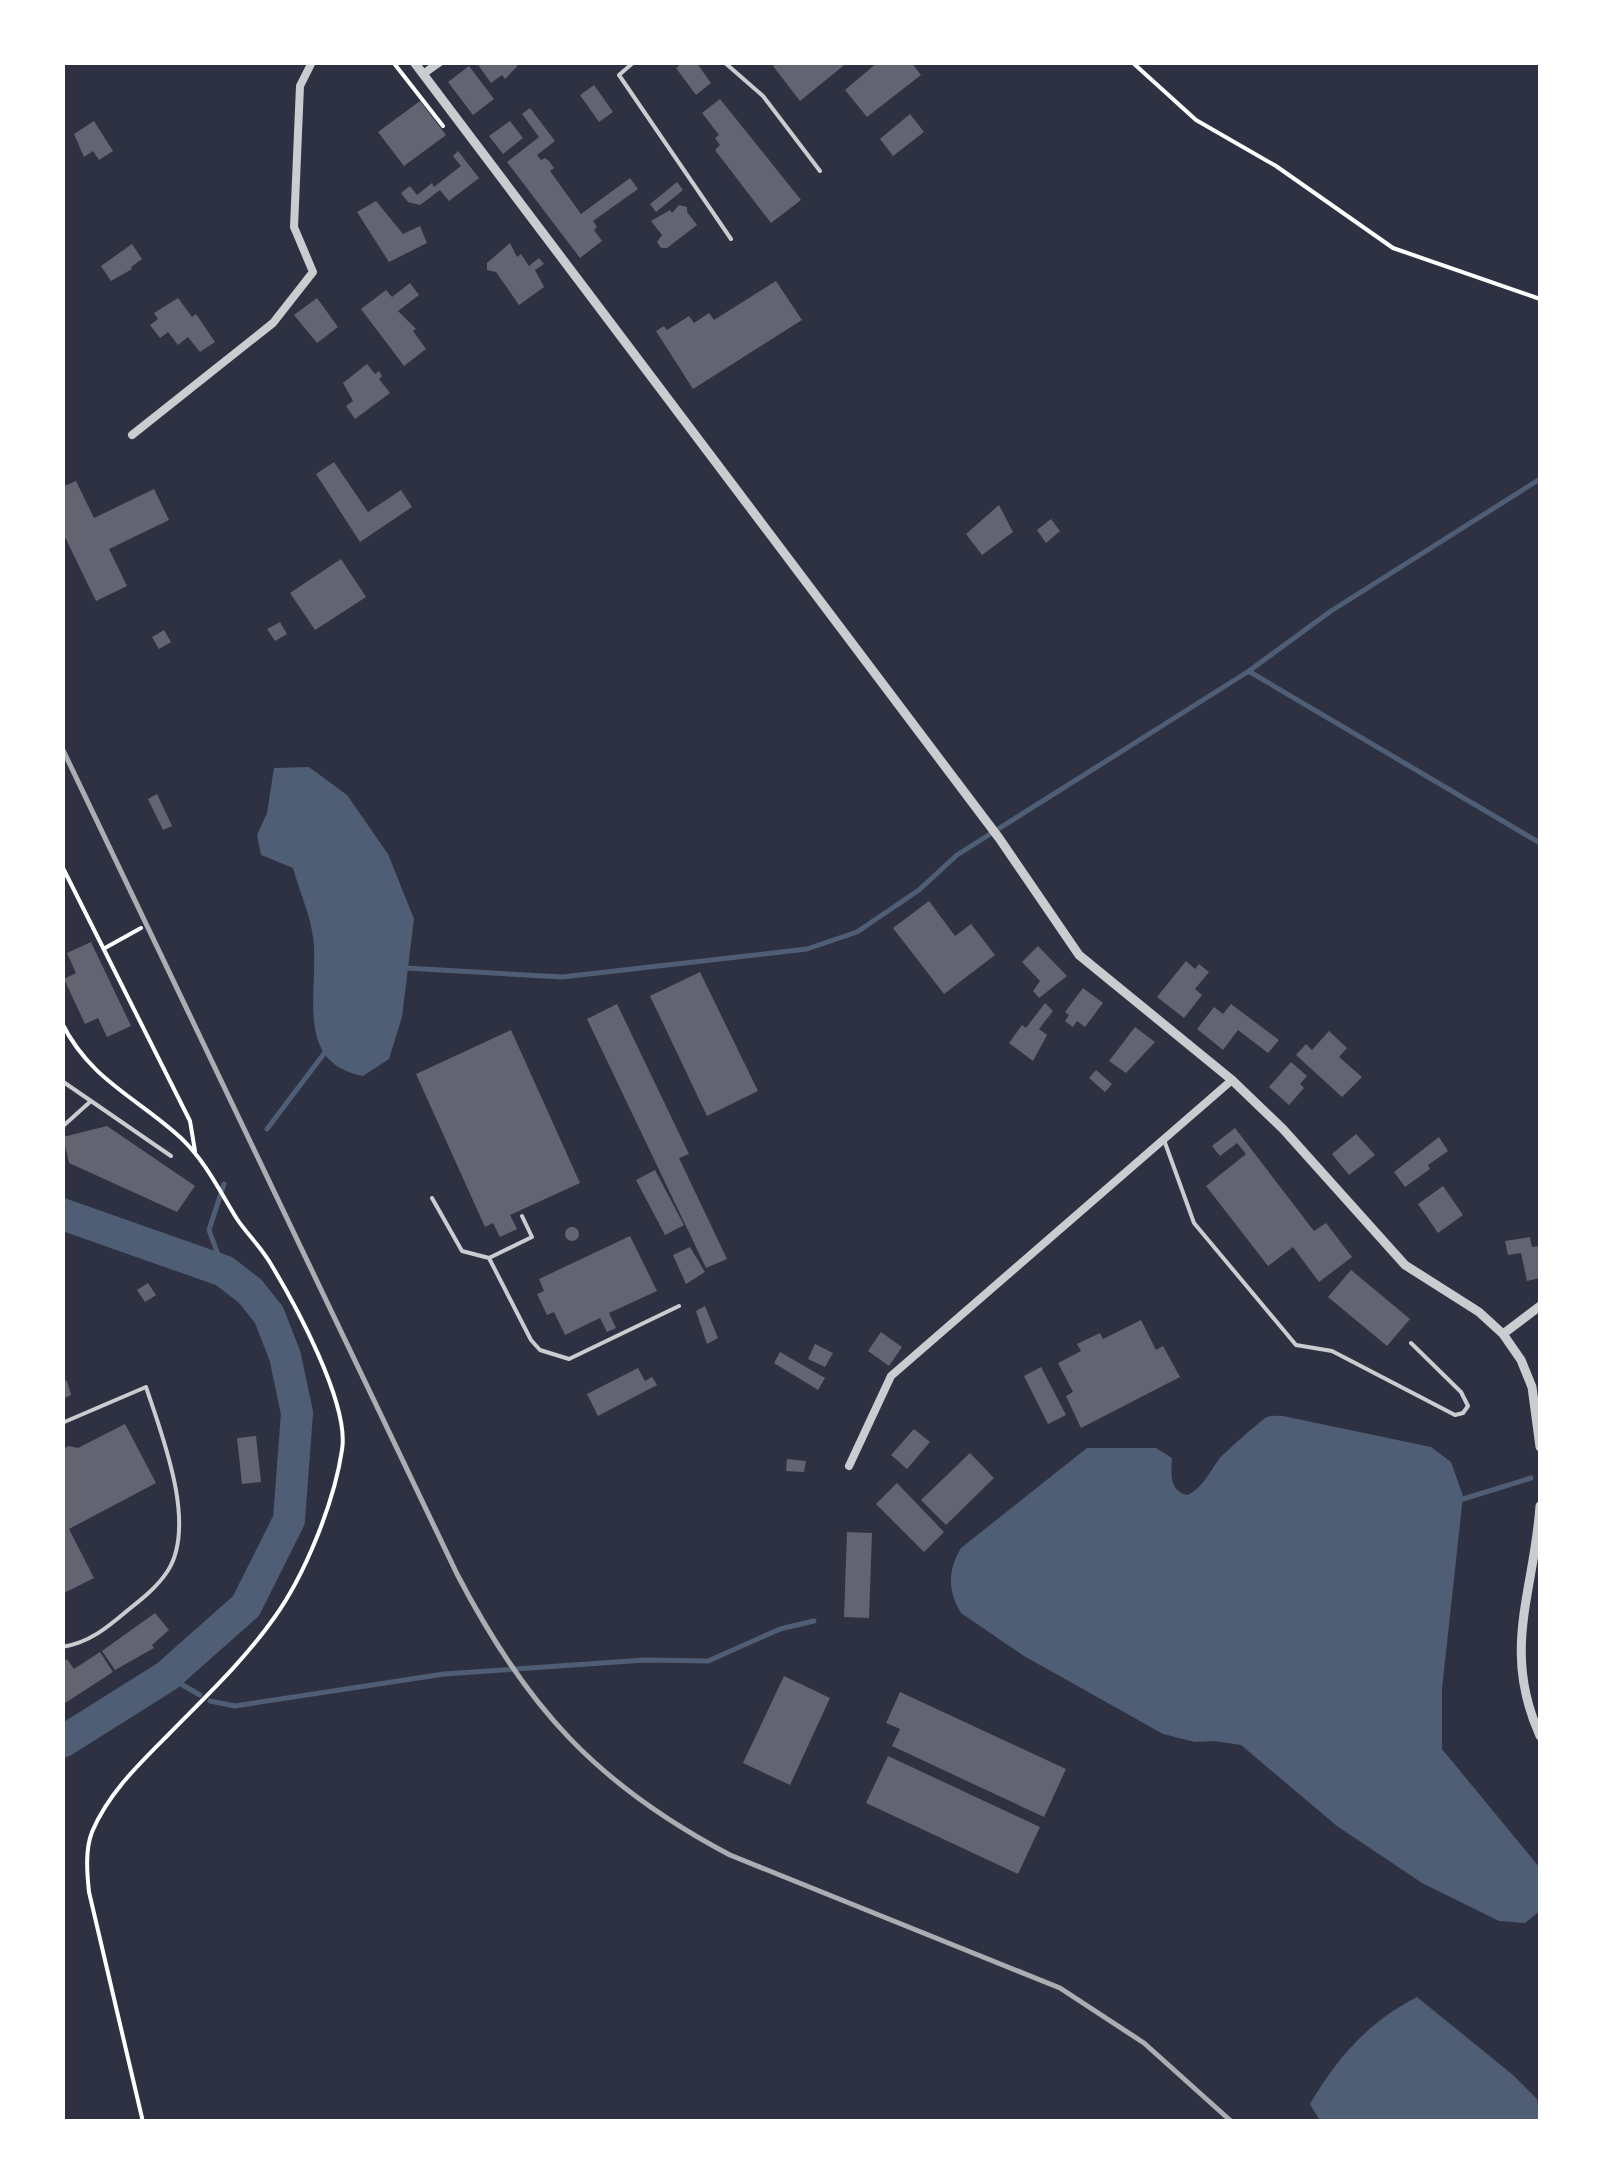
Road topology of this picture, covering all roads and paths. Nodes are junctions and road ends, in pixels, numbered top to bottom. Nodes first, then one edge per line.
1 (312, 62) edge
2 (414, 62) edge
3 (440, 62) edge
4 (634, 62) edge
5 (724, 62) edge
6 (1132, 62) edge
7 (423, 74) junction
8 (820, 171) dead end
9 (731, 240) dead end
10 (1540, 299) edge
11 (132, 434) dead end
12 (62, 866) edge
13 (141, 928) dead end
14 (104, 948) junction
15 (62, 1023) edge
16 (1232, 1080) junction
17 (62, 1081) edge
18 (91, 1102) junction
19 (62, 1127) edge
20 (1164, 1140) junction
21 (195, 1154) junction
22 (171, 1156) dead end
23 (432, 1198) dead end
24 (522, 1216) dead end
25 (488, 1258) junction
26 (679, 1306) dead end
27 (1540, 1306) edge
28 (1503, 1334) junction
29 (1411, 1342) dead end
30 (62, 1423) edge
31 (1540, 1447) edge
32 (849, 1466) dead end
33 (1540, 1506) edge
34 (62, 1647) edge
35 (1540, 1736) edge
36 (143, 2122) edge

1 - 11 street
2 - 7 street
3 - 7 street
4 - 9 lane
5 - 8 lane
6 - 10 path
7 - 16 street
12 - 14 path
13 - 14 path
14 - 21 path
15 - 21 path
16 - 20 street
16 - 28 street
17 - 18 lane
18 - 19 lane
18 - 22 lane
20 - 29 lane
20 - 32 street
21 - 36 path
23 - 25 lane
24 - 25 lane
25 - 26 lane
27 - 28 street
28 - 31 street
30 - 34 lane
33 - 35 street

